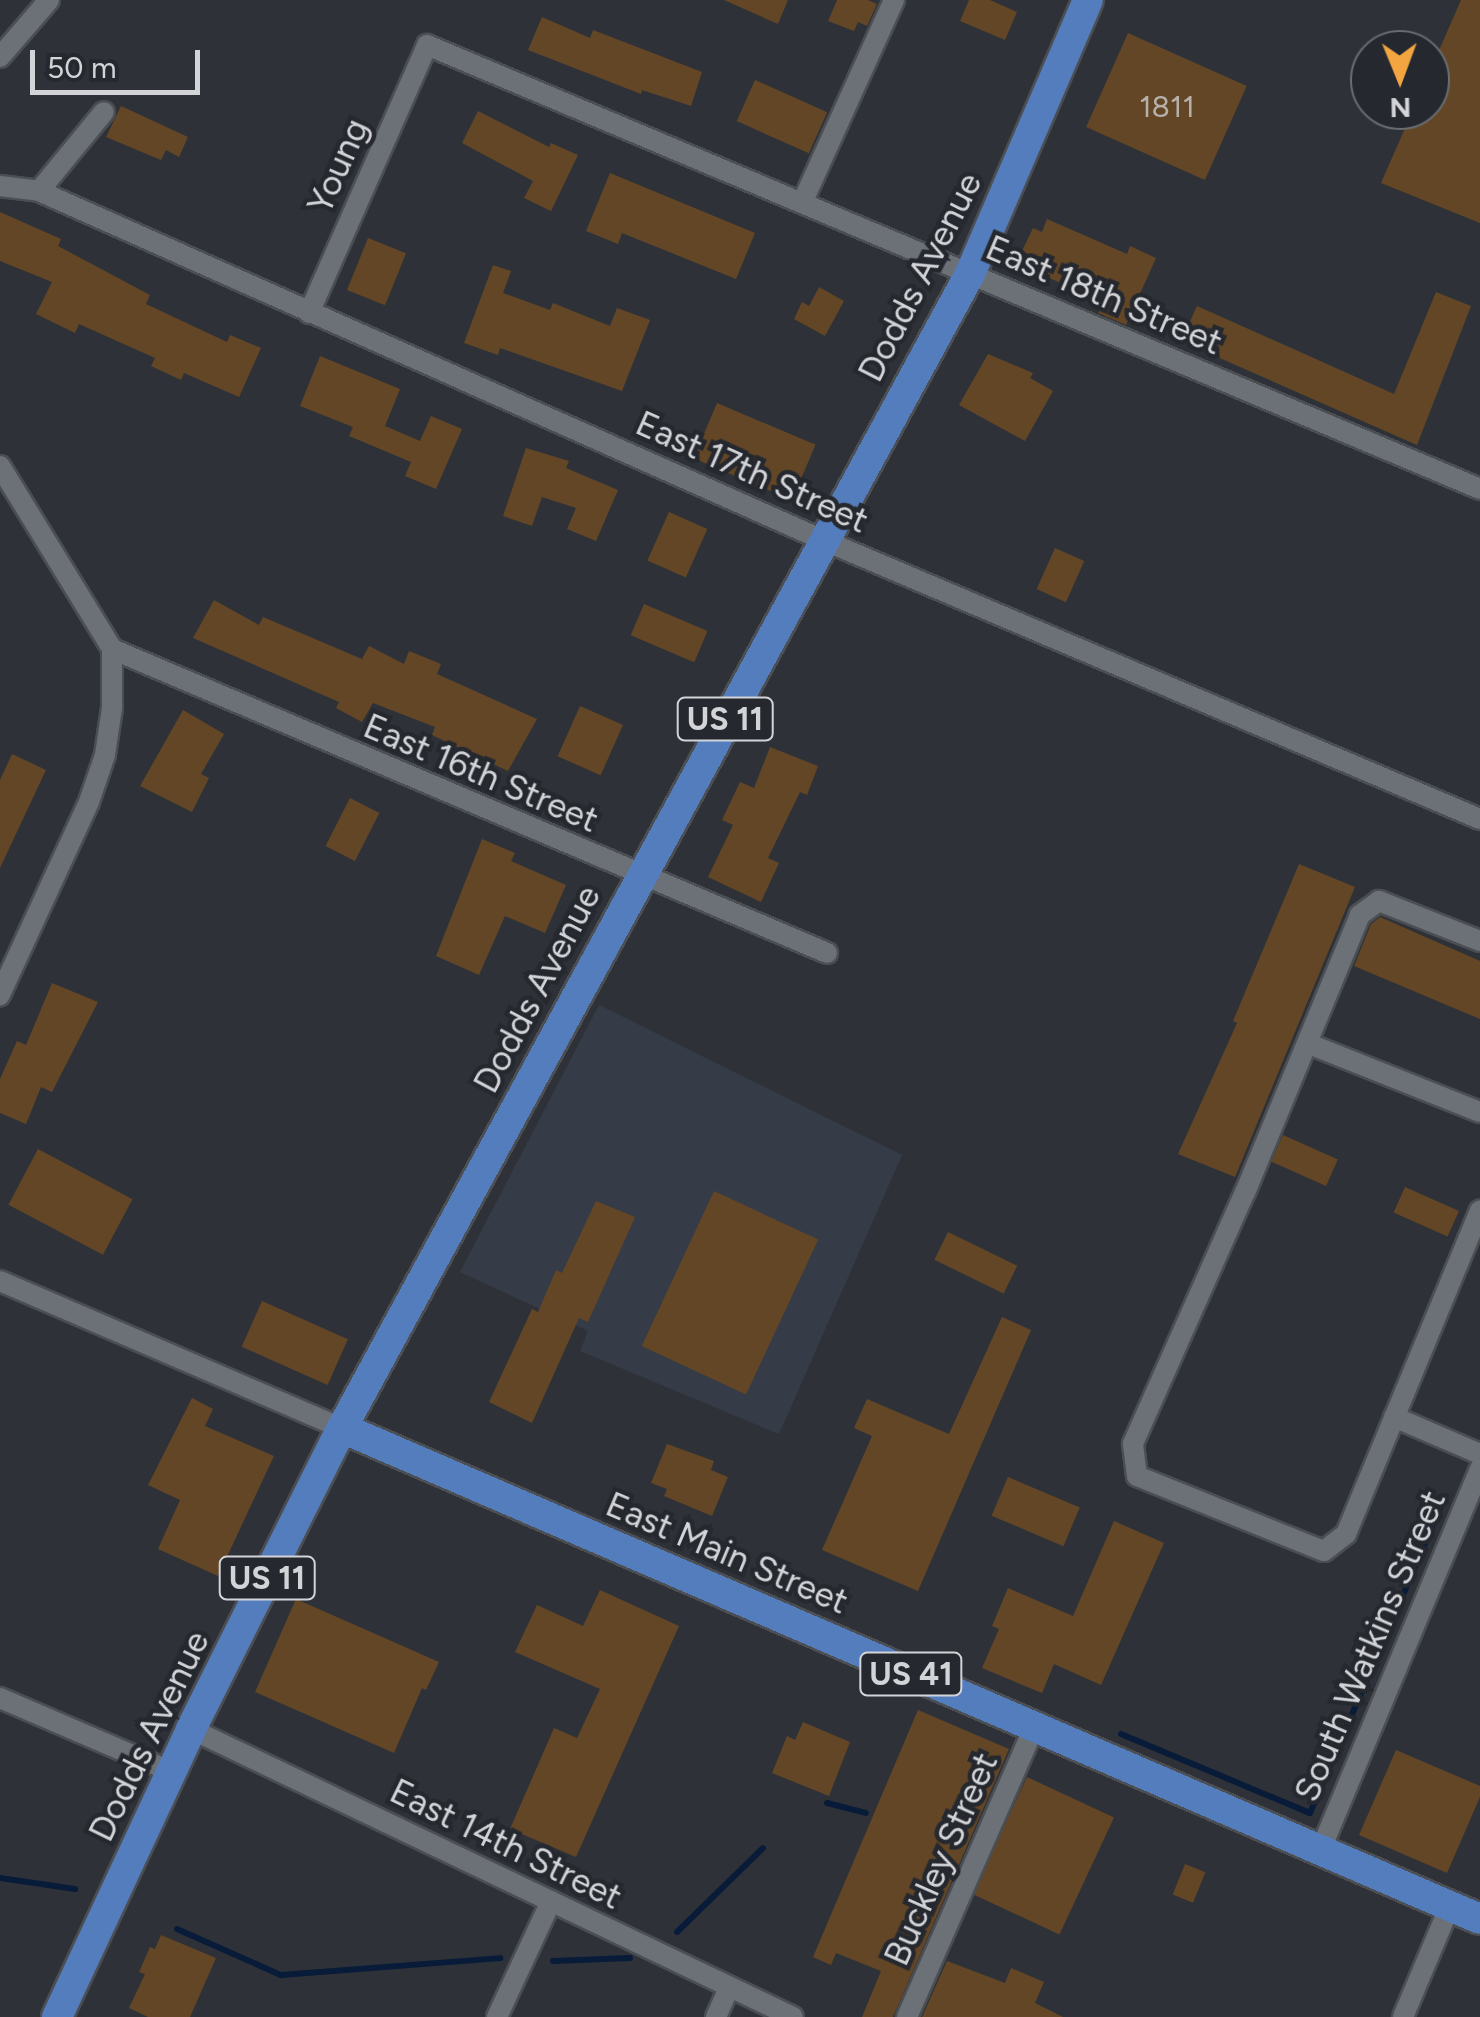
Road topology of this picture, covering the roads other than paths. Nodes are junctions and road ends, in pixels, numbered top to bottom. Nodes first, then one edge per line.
1 (48, 0) edge
2 (894, 0) edge
3 (1088, 0) edge
4 (427, 45) joint
5 (0, 57) edge
6 (104, 112) dead end
7 (0, 186) edge
8 (39, 191) junction
9 (802, 203) junction
10 (970, 274) junction
11 (310, 312) junction
12 (0, 466) edge
13 (1480, 489) edge
14 (824, 540) junction
15 (112, 650) junction
16 (1480, 818) edge
17 (640, 876) junction
18 (1480, 940) edge
19 (827, 953) dead end
20 (0, 995) edge
21 (1308, 1044) junction
22 (1480, 1112) edge
23 (1480, 1211) edge
24 (0, 1281) edge
25 (1394, 1417) junction
26 (342, 1428) junction
27 (1480, 1454) edge
28 (1480, 1468) edge
29 (0, 1698) edge
30 (1034, 1727) junction
31 (191, 1729) junction
32 (172, 1772) junction
33 (1321, 1849) junction
34 (550, 1901) junction
35 (1450, 1906) junction
36 (1480, 1919) edge
37 (729, 1988) junction
38 (57, 2017) edge
39 (497, 2017) edge
40 (716, 2017) edge
41 (791, 2017) edge
42 (907, 2017) edge
43 (1403, 2017) edge

1 - 5 street
2 - 9 street
3 - 10 main road, Dodds Avenue / US 11
4 - 9 street, East 18th Street
4 - 11 street, Young
6 - 8 street
7 - 8 street, East 17th Street
8 - 11 street, East 17th Street
9 - 10 street, East 18th Street
10 - 13 street, East 18th Street
10 - 14 main road, Dodds Avenue / US 11
11 - 14 street, East 17th Street
12 - 15 street
14 - 16 street, East 17th Street
14 - 17 main road, Dodds Avenue / US 11
15 - 17 street, East 16th Street
15 - 20 street
17 - 19 street, East 16th Street
17 - 26 main road, Dodds Avenue / US 11
18 - 21 street
21 - 22 street
21 - 25 street
23 - 25 street
24 - 26 street, East Main Street
25 - 27 street
26 - 30 main road, East Main Street / US 41
26 - 31 main road, Dodds Avenue / US 11
28 - 33 street, South Watkins Street
29 - 32 street
30 - 33 main road, East Main Street / US 41
30 - 42 street, Buckley Street
31 - 32 main road, Dodds Avenue / US 11
31 - 34 street, East 14th Street
32 - 38 main road, Dodds Avenue / US 11
33 - 35 main road, East Main Street / US 41
34 - 37 street, East 14th Street
34 - 39 street
35 - 36 main road, East Main Street / US 41
35 - 43 street
37 - 40 street
37 - 41 street, East 14th Street

